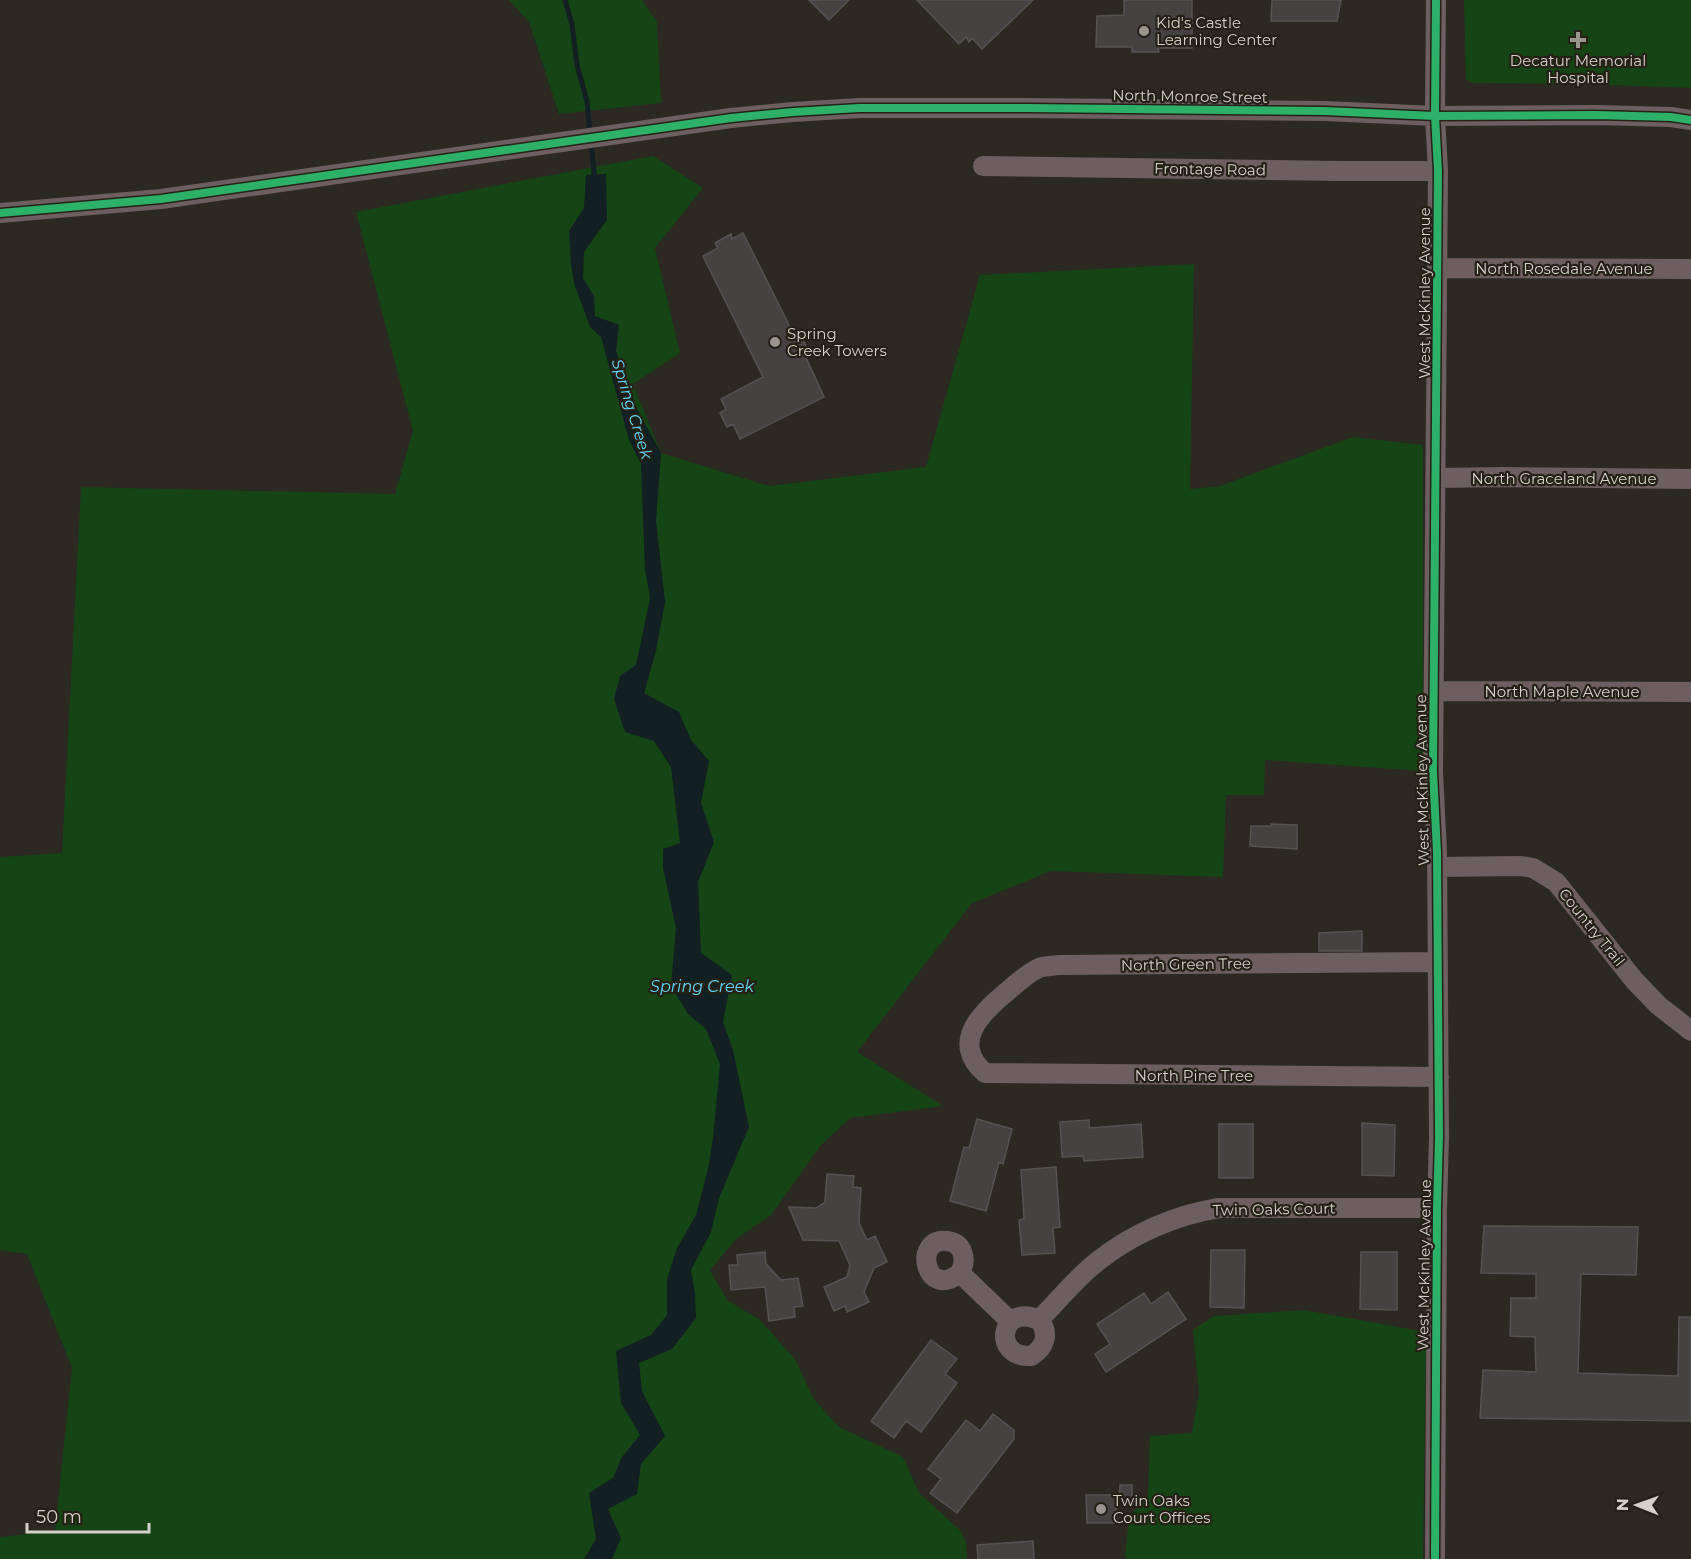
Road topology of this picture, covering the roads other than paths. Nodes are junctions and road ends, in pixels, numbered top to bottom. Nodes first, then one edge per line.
1 (1436, 0) edge
2 (1435, 116) junction
3 (1691, 120) edge
4 (983, 166) dead end
5 (1438, 171) junction
6 (0, 213) edge
7 (1437, 268) junction
8 (1691, 269) edge
9 (1436, 478) junction
10 (1691, 479) edge
11 (1434, 691) junction
12 (1691, 692) edge
13 (1437, 867) junction
14 (1438, 962) junction
15 (1691, 1031) edge
16 (970, 1042) joint
17 (1439, 1077) junction
18 (1437, 1208) junction
19 (960, 1273) dead end
20 (1039, 1320) junction
21 (1010, 1321) junction
22 (1435, 1559) edge

1 - 2 street, West McKinley Avenue
2 - 3 street, North Monroe Street
2 - 5 street, West McKinley Avenue
2 - 6 street, North Monroe Street
4 - 5 street, Frontage Road
5 - 7 street, West McKinley Avenue
7 - 8 street, North Rosedale Avenue
7 - 9 street, West McKinley Avenue
9 - 10 street, North Graceland Avenue
9 - 11 street, West McKinley Avenue
11 - 12 street, North Maple Avenue
11 - 13 street, West McKinley Avenue
13 - 14 street, West McKinley Avenue
13 - 15 street, Country Trail
14 - 16 street, North Green Tree
14 - 17 street, West McKinley Avenue
16 - 17 street, North Pine Tree
17 - 18 street, West McKinley Avenue
18 - 20 street, Twin Oaks Court
18 - 22 street, West McKinley Avenue
19 - 21 street
20 - 21 street
20 - 21 street

